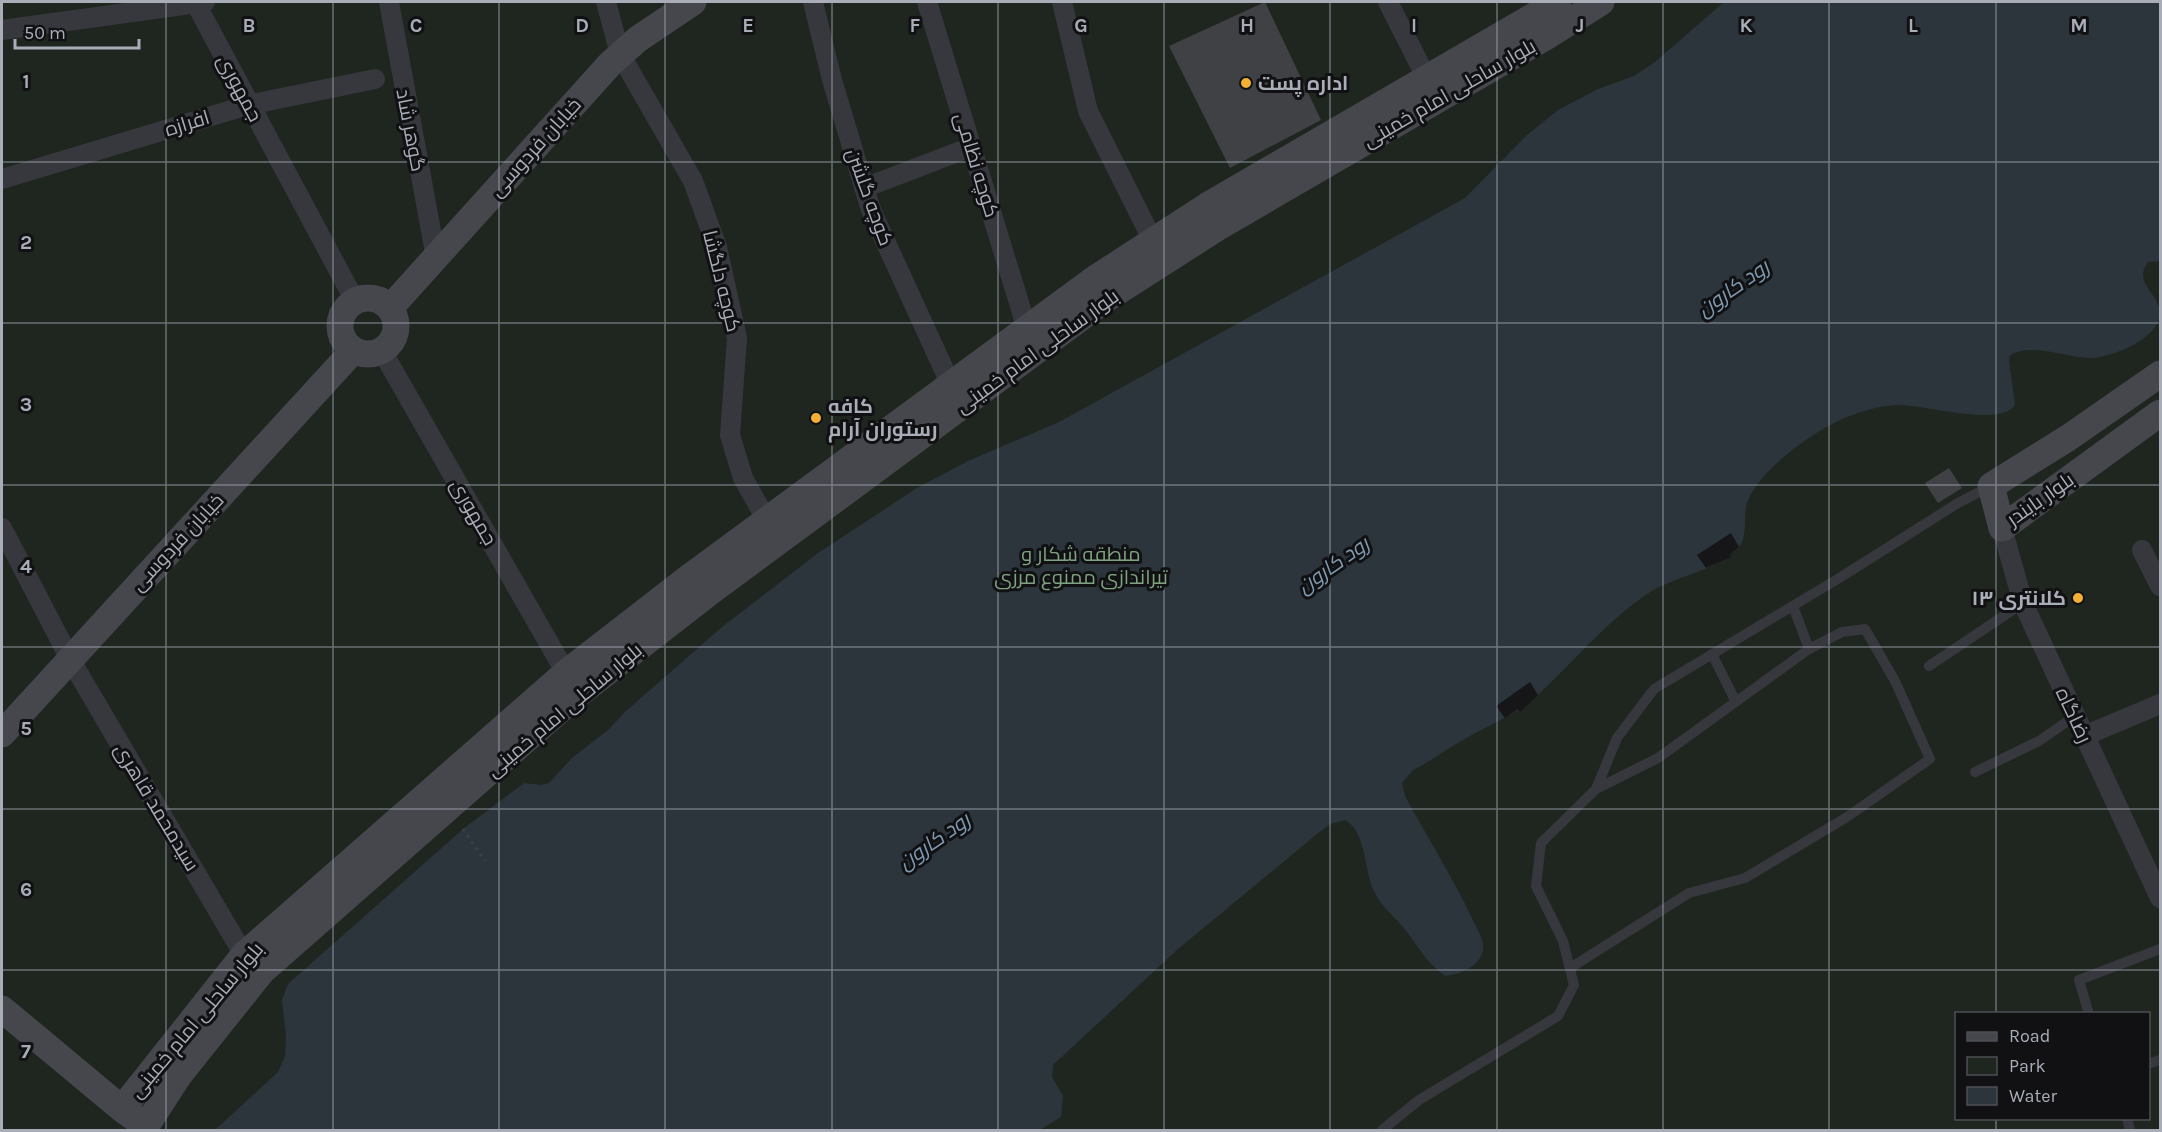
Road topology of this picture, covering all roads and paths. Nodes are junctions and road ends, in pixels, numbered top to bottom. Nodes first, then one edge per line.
1 (199, 2) edge
2 (389, 2) edge
3 (606, 2) edge
4 (693, 2) edge
5 (813, 2) edge
6 (927, 2) edge
7 (1062, 2) edge
8 (1388, 2) edge
9 (1558, 2) edge
10 (1601, 2) edge
11 (2, 30) edge
12 (621, 54) junction
13 (375, 79) dead end
14 (1426, 79) junction
15 (248, 105) junction
16 (971, 147) junction
17 (2, 179) edge
18 (864, 188) junction
19 (1153, 241) junction
20 (436, 258) junction
21 (355, 301) junction
22 (390, 308) junction
23 (1027, 329) junction
24 (353, 351) junction
25 (382, 351) junction
26 (2160, 374) edge
27 (951, 385) junction
28 (2160, 414) edge
29 (1991, 486) junction
30 (767, 521) junction
31 (2, 528) edge
32 (2002, 528) junction
33 (2142, 549) dead end
34 (2160, 586) edge
35 (2023, 603) junction
36 (1793, 606) junction
37 (1809, 649) junction
38 (1712, 654) junction
39 (70, 659) junction
40 (1929, 666) dead end
41 (572, 684) junction
42 (1736, 702) junction
43 (2160, 704) edge
44 (2074, 716) junction
45 (2, 734) edge
46 (2084, 736) junction
47 (1975, 772) dead end
48 (1596, 789) junction
49 (463, 829) dead end
50 (485, 861) dead end
51 (2160, 898) edge
52 (2160, 949) edge
53 (253, 963) junction
54 (1570, 968) junction
55 (2, 1009) edge
56 (2088, 1012) edge
57 (1382, 1131) edge

1 - 11 street
1 - 15 street, جمهوری
2 - 20 street, گوهر شاد
3 - 12 street, کوچه دلگشا
4 - 12 main road, خیابان فردوسی
5 - 18 street, کوچه گلشن
6 - 16 street, کوچه نظامی
7 - 19 street
8 - 14 street
9 - 14 main road, بلوار ساحلی امام خمینی
10 - 41 main road, بلوار ساحلی امام خمینی
12 - 20 main road, خیابان فردوسی
12 - 30 street, کوچه دلگشا
13 - 15 street, افرازه
14 - 19 main road, بلوار ساحلی امام خمینی
15 - 17 street, افرازه
15 - 21 street, جمهوری
16 - 18 street
16 - 23 street, کوچه نظامی
18 - 27 street, کوچه گلشن
19 - 23 main road, بلوار ساحلی امام خمینی
20 - 22 main road, خیابان فردوسی
21 - 22 main road
21 - 24 main road
22 - 25 main road
23 - 27 main road, بلوار ساحلی امام خمینی
24 - 25 main road
24 - 39 main road, خیابان فردوسی
25 - 41 street, جمهوری
26 - 29 main road, بلوار بایندر
27 - 30 main road, بلوار ساحلی امام خمینی
28 - 32 main road, بلوار بایندر
29 - 32 main road, بلوار بایندر
29 - 36 lane
30 - 41 main road, بلوار ساحلی امام خمینی
31 - 39 street, سیدمحمد قاهری
32 - 35 street, رضاگاه
33 - 34 street
35 - 40 lane
35 - 44 street, رضاگاه
36 - 37 lane
36 - 38 lane
37 - 42 lane
37 - 54 lane
38 - 42 lane
38 - 48 lane
39 - 45 main road, خیابان فردوسی
39 - 53 street, سیدمحمد قاهری
41 - 53 main road, بلوار ساحلی امام خمینی
42 - 48 lane
43 - 46 street
44 - 46 street, رضاگاه
44 - 47 lane
46 - 51 street, رضاگاه
48 - 54 lane
49 - 50 path
52 - 56 lane
53 - 55 main road, بلوار ساحلی امام خمینی
54 - 57 lane

